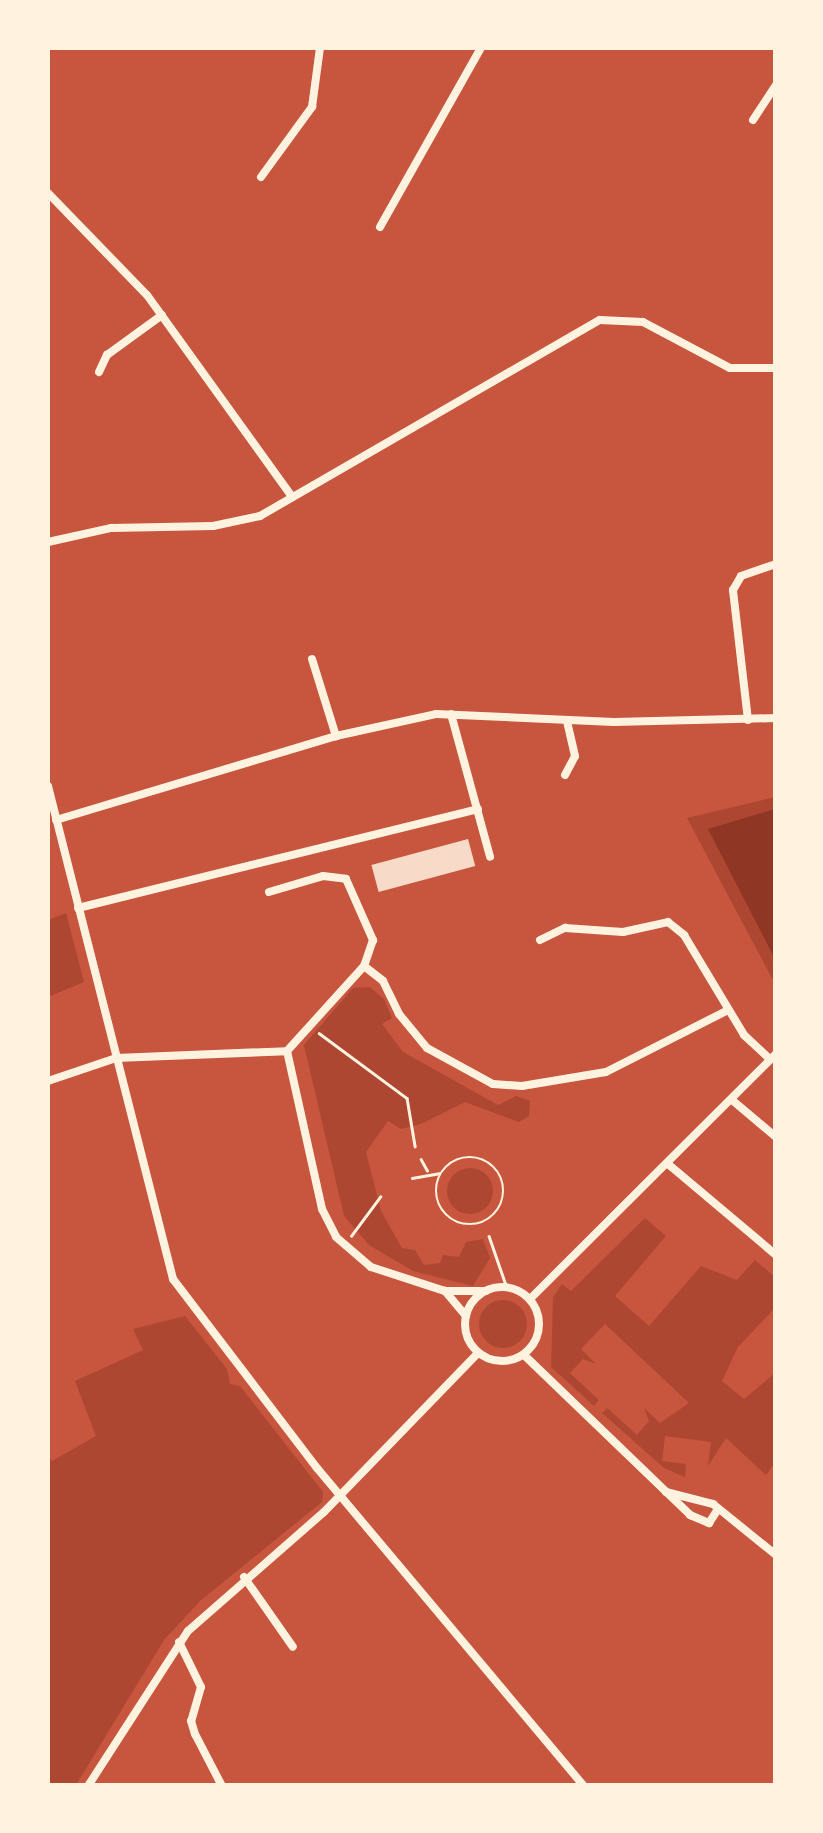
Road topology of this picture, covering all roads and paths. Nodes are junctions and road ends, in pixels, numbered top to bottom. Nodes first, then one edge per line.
1 (320, 48) edge
2 (481, 48) edge
3 (776, 84) edge
4 (753, 120) dead end
5 (261, 177) dead end
6 (48, 193) edge
7 (380, 228) dead end
8 (162, 316) junction
9 (776, 368) edge
10 (99, 372) dead end
11 (292, 497) junction
12 (48, 542) edge
13 (776, 564) edge
14 (312, 659) dead end
15 (452, 714) junction
16 (776, 718) edge
17 (567, 720) junction
18 (748, 720) junction
19 (336, 736) junction
20 (565, 775) dead end
21 (48, 786) edge
22 (478, 810) junction
23 (56, 820) junction
24 (61, 841) junction
25 (48, 844) edge
26 (490, 857) dead end
27 (269, 892) dead end
28 (78, 908) junction
29 (540, 940) dead end
30 (364, 966) junction
31 (728, 1010) junction
32 (312, 1028) junction
33 (287, 1051) junction
34 (773, 1056) edge
35 (116, 1058) junction
36 (48, 1081) edge
37 (732, 1100) junction
38 (776, 1137) edge
39 (415, 1146) dead end
40 (421, 1159) dead end
41 (668, 1164) junction
42 (427, 1172) junction
43 (440, 1173) junction
44 (412, 1178) dead end
45 (380, 1198) dead end
46 (485, 1221) junction
47 (344, 1246) junction
48 (776, 1255) edge
49 (507, 1288) junction
50 (446, 1290) junction
51 (486, 1291) junction
52 (530, 1299) junction
53 (466, 1316) junction
54 (478, 1353) junction
55 (524, 1355) junction
56 (666, 1492) junction
57 (338, 1495) junction
58 (718, 1508) junction
59 (776, 1555) edge
60 (244, 1577) junction
61 (179, 1642) junction
62 (293, 1647) dead end
63 (88, 1786) edge
64 (222, 1786) edge
65 (584, 1786) edge

1 - 5 street
2 - 7 street
3 - 4 street
6 - 8 street
8 - 10 street
8 - 11 street
9 - 11 street
11 - 12 street
13 - 18 street
14 - 19 street
15 - 17 street
15 - 19 street
15 - 22 street
16 - 18 street
17 - 18 street
17 - 20 street
19 - 23 street
21 - 23 street
22 - 26 street
22 - 28 street
23 - 24 street
24 - 25 street
24 - 28 street
27 - 30 street
28 - 35 street
29 - 31 street
30 - 31 street
30 - 32 street
31 - 34 street
32 - 33 street
32 - 39 path
33 - 35 street
33 - 47 street
34 - 37 street
35 - 36 street
35 - 57 street
37 - 38 street
37 - 41 street
40 - 42 path
41 - 48 street
41 - 52 street
42 - 43 path
42 - 44 path
43 - 46 path
43 - 46 path
45 - 47 path
46 - 49 path
47 - 50 street
49 - 51 street
49 - 52 street
50 - 51 street
50 - 53 street
51 - 53 street
52 - 55 street
53 - 54 street
54 - 55 street
54 - 57 street
55 - 56 street
56 - 58 street
56 - 58 street
57 - 60 street
57 - 65 street
58 - 59 street
60 - 61 street
60 - 62 street
61 - 63 street
61 - 64 street

